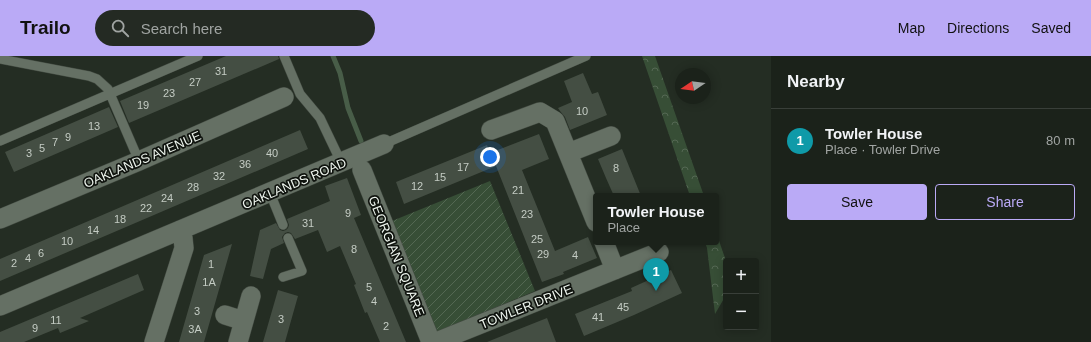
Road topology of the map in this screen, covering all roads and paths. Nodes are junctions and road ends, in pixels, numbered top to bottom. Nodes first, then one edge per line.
1 (198, 56) edge
2 (284, 56) edge
3 (586, 56) edge
4 (0, 58) edge
5 (110, 95) junction
6 (284, 97) dead end
7 (491, 130) dead end
8 (611, 136) dead end
9 (0, 141) edge
10 (384, 144) joint
11 (568, 153) junction
12 (139, 161) junction
13 (341, 162) junction
14 (362, 170) dead end
15 (270, 193) junction
16 (593, 215) edge
17 (0, 219) edge
18 (283, 225) dead end
19 (180, 230) junction
20 (288, 238) dead end
21 (605, 245) edge
22 (659, 252) dead end
23 (615, 270) junction
24 (283, 277) dead end
25 (251, 296) dead end
26 (0, 306) edge
27 (225, 315) dead end
28 (244, 321) junction
29 (154, 342) edge
30 (238, 342) edge
31 (436, 342) edge

1 - 5 lane
2 - 13 lane
3 - 10 lane, OAKLANDS ROAD
4 - 5 lane
5 - 9 lane
5 - 12 lane
6 - 12 street, OAKLANDS AVENUE
7 - 11 street
8 - 11 street
10 - 13 street, OAKLANDS ROAD
11 - 16 street
12 - 17 street, OAKLANDS AVENUE
13 - 15 street, OAKLANDS ROAD
14 - 31 street, GEORGIAN SQUARE
15 - 18 lane
15 - 19 street, OAKLANDS ROAD
19 - 26 street, OAKLANDS ROAD
19 - 29 street
20 - 24 lane
21 - 23 street
22 - 23 street, TOWLER DRIVE
23 - 31 street, TOWLER DRIVE
25 - 28 street
27 - 28 street
28 - 30 street

